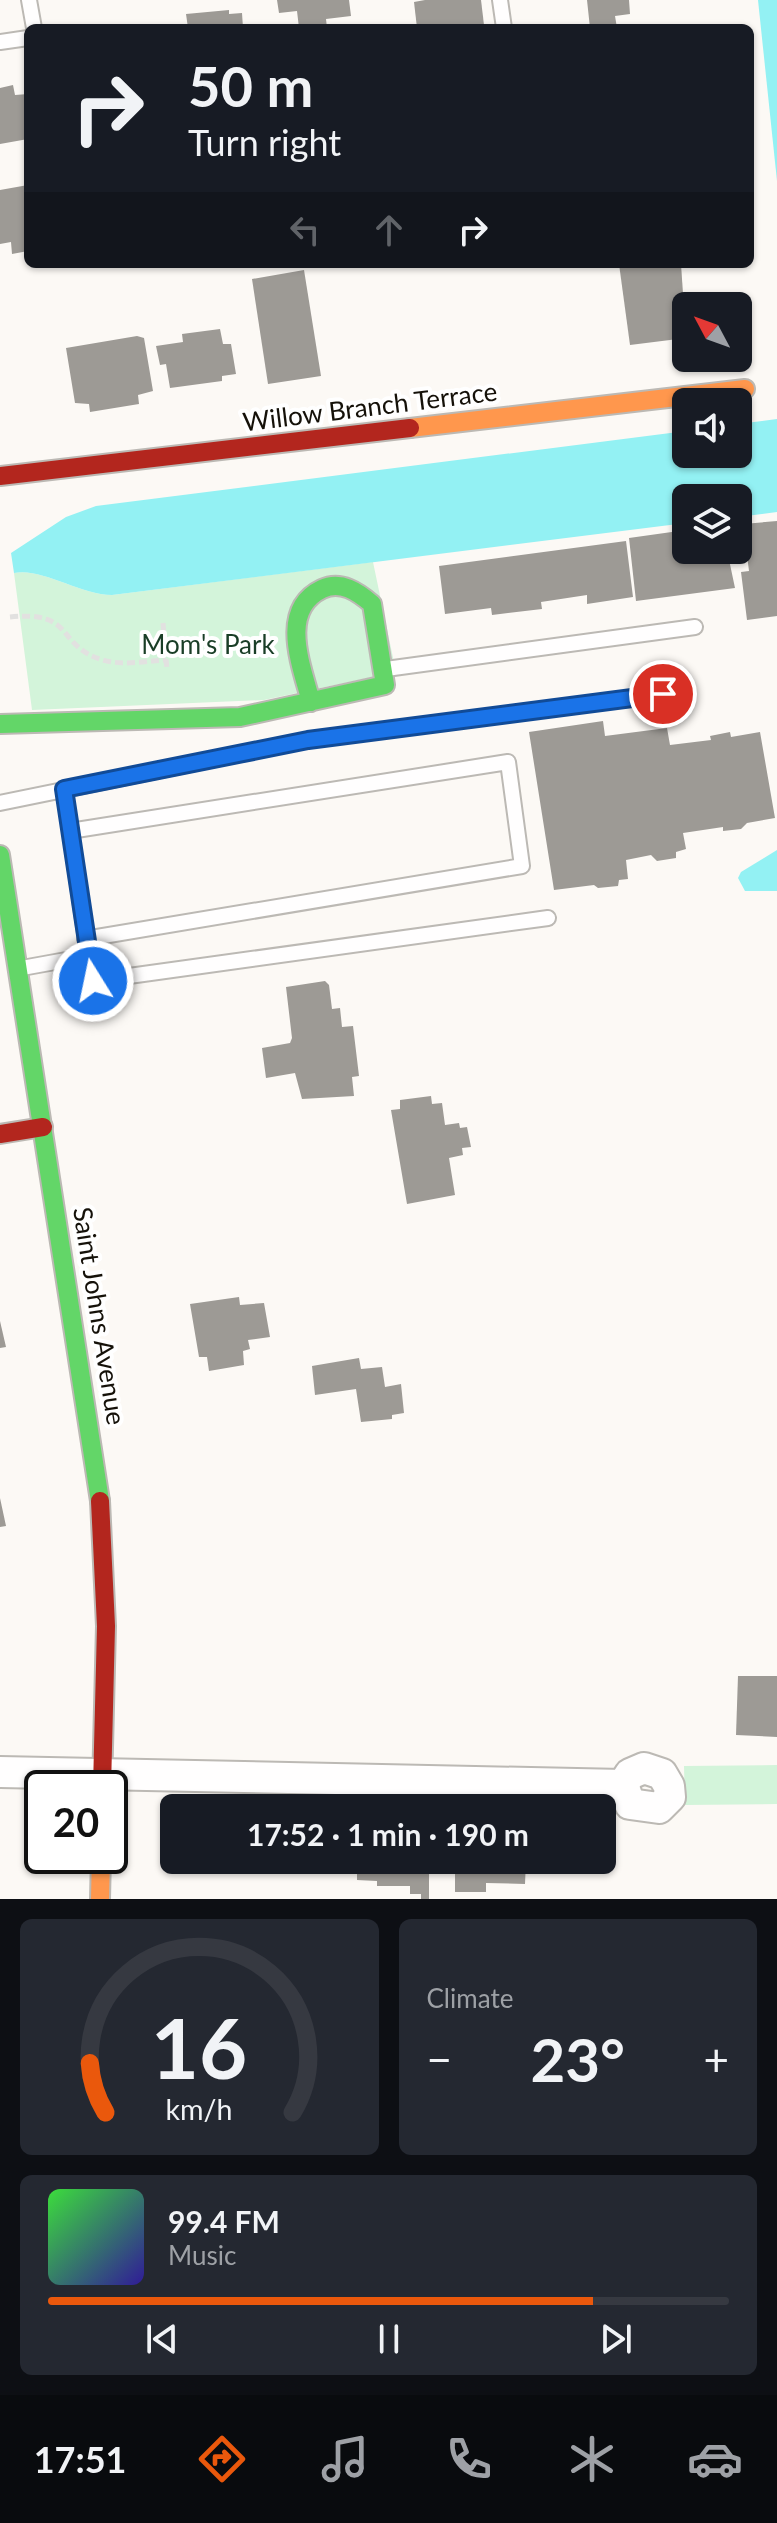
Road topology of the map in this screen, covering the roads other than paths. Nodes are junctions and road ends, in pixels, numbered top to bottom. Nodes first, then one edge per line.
1 (29, 0) edge
2 (500, 0) edge
3 (33, 24) edge
4 (503, 24) edge
5 (24, 39) edge
6 (0, 42) edge
7 (672, 398) edge
8 (0, 476) edge
9 (695, 627) dead end
10 (383, 670) junction
11 (663, 694) dead end
12 (311, 702) junction
13 (0, 724) edge
14 (64, 789) junction
15 (0, 803) edge
16 (70, 831) junction
17 (0, 855) edge
18 (548, 918) dead end
19 (85, 939) junction
20 (88, 956) junction
21 (18, 968) junction
22 (43, 1127) junction
23 (0, 1134) edge
24 (102, 1770) edge
25 (0, 1772) edge
26 (24, 1774) edge
27 (128, 1781) edge
28 (623, 1785) dead end
29 (101, 1874) edge
30 (100, 1899) edge

1 - 3 lane
2 - 4 lane
5 - 6 lane
7 - 8 street, Willow Branch Terrace
9 - 10 lane
10 - 12 street
10 - 12 street
11 - 14 lane
12 - 13 street
14 - 15 lane
14 - 16 lane
16 - 19 lane
16 - 19 lane
17 - 21 street, Saint Johns Avenue
18 - 20 lane
19 - 20 lane
20 - 21 lane
21 - 22 street, Saint Johns Avenue
22 - 23 street
22 - 24 street, Saint Johns Avenue
25 - 26 street
27 - 28 street
29 - 30 street

